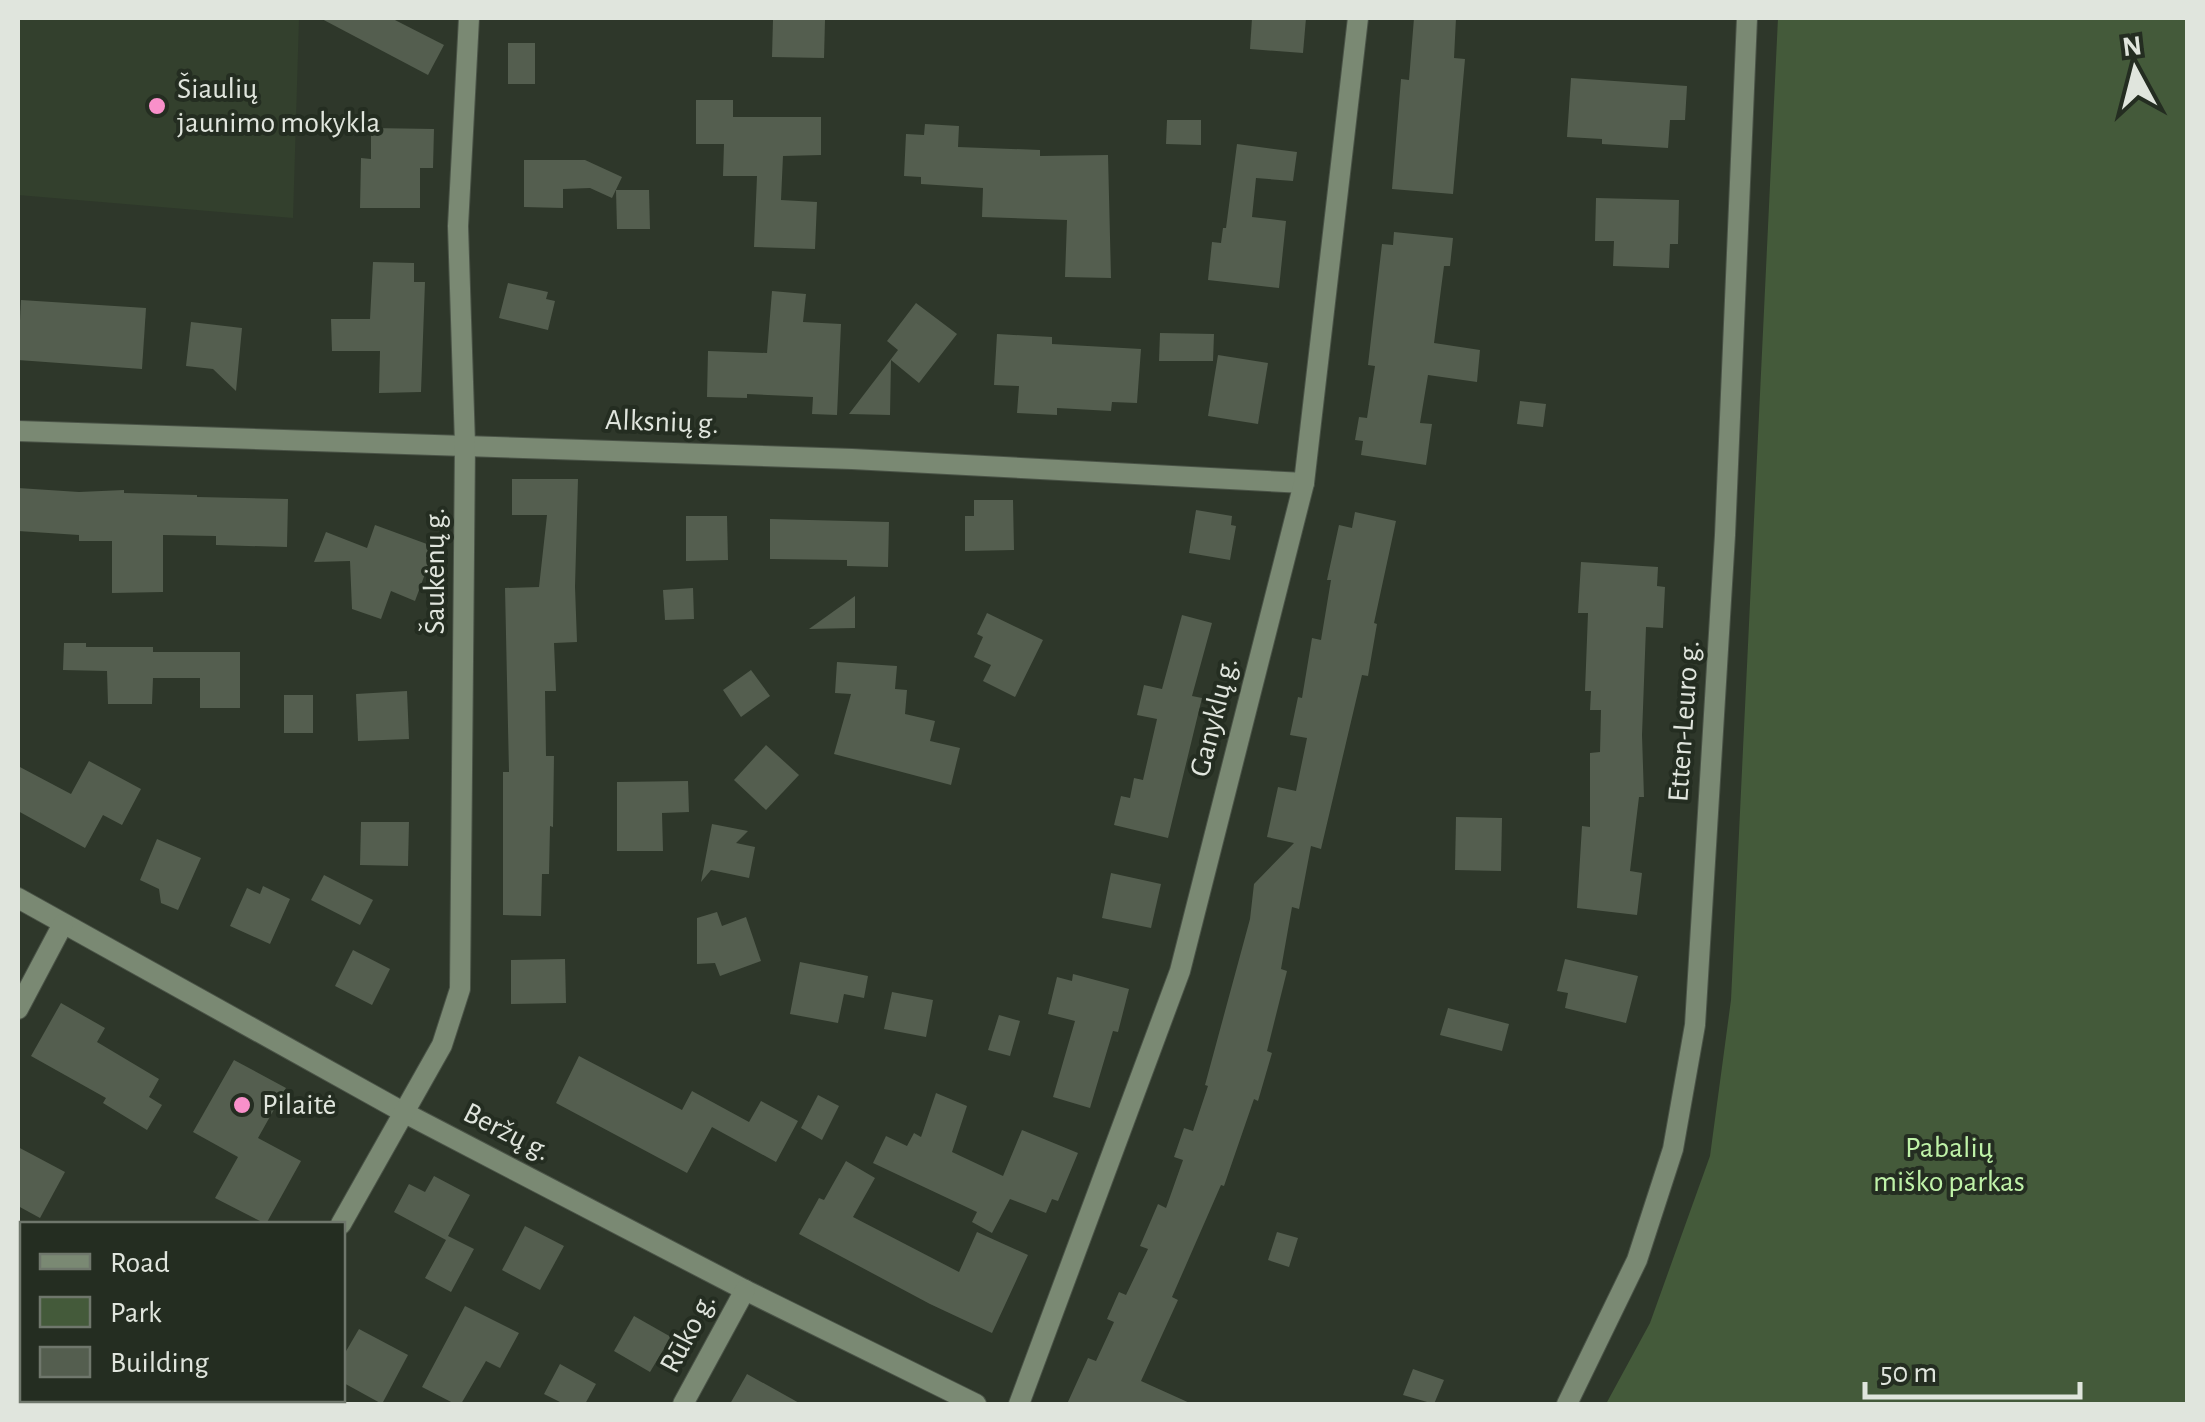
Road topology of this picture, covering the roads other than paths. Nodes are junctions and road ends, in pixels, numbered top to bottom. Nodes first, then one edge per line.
1 (470, 18) edge
2 (1358, 18) edge
3 (1748, 18) edge
4 (18, 431) edge
5 (466, 444) junction
6 (1304, 483) junction
7 (18, 898) edge
8 (63, 924) junction
9 (18, 1009) edge
10 (403, 1112) junction
11 (342, 1222) edge
12 (745, 1290) junction
13 (683, 1404) edge
14 (976, 1404) edge
15 (1019, 1404) edge
16 (1567, 1404) edge

1 - 5 street, Šaukėnų g.
2 - 6 street, Ganyklų g.
3 - 16 street, Etten-Leuro g.
4 - 5 street, Alksnių g.
5 - 6 street, Alksnių g.
5 - 10 street, Šaukėnų g.
6 - 15 street, Ganyklų g.
7 - 8 street, Beržų g.
8 - 9 street
8 - 10 street, Beržų g.
10 - 11 street, Šaukėnų g.
10 - 12 street, Beržų g.
12 - 13 street, Rūko g.
12 - 14 street, Beržų g.

